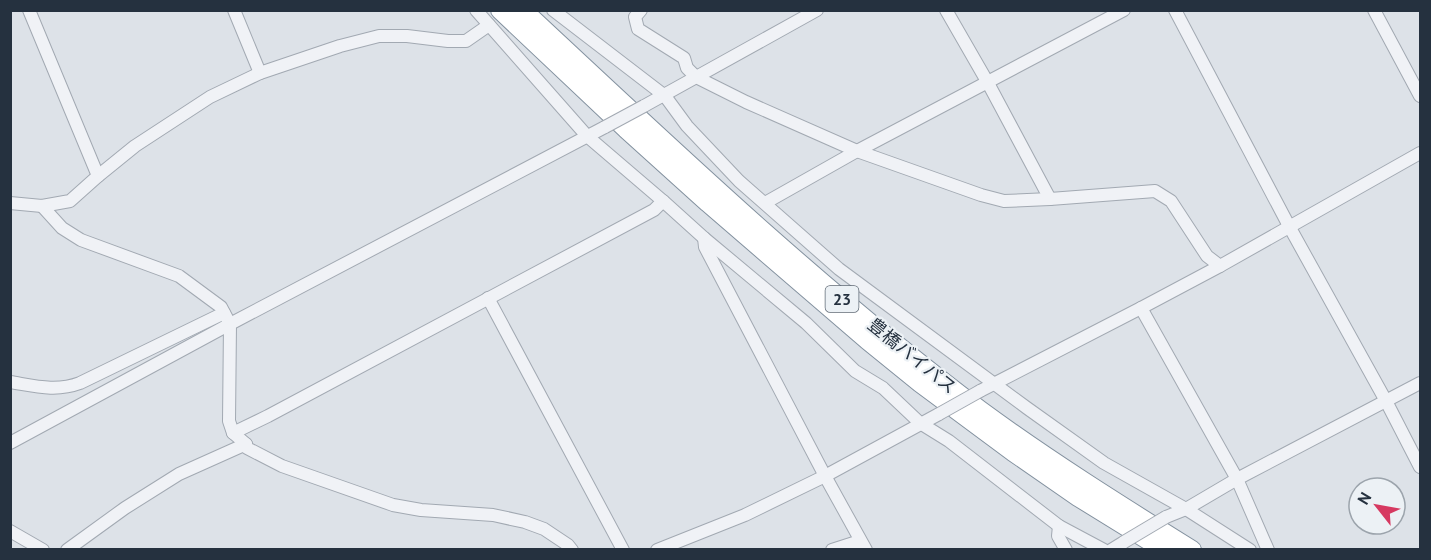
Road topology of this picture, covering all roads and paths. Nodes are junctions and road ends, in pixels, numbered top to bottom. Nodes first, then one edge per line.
1 (29, 10) edge
2 (234, 10) edge
3 (476, 10) edge
4 (523, 10) edge
5 (553, 10) edge
6 (641, 10) edge
7 (817, 10) edge
8 (946, 10) edge
9 (1124, 10) edge
10 (1175, 10) edge
11 (1374, 10) edge
12 (494, 17) edge
13 (260, 73) junction
14 (696, 77) junction
15 (988, 83) junction
16 (665, 96) junction
17 (1420, 96) edge
18 (587, 136) junction
19 (857, 151) junction
20 (1420, 153) edge
21 (98, 176) junction
22 (1050, 199) junction
23 (663, 201) junction
24 (10, 203) edge
25 (765, 203) junction
26 (42, 206) junction
27 (1289, 226) junction
28 (704, 238) junction
29 (1220, 266) junction
30 (488, 298) junction
31 (1141, 308) junction
32 (227, 319) junction
33 (10, 382) edge
34 (1420, 382) edge
35 (993, 383) junction
36 (1386, 401) junction
37 (920, 423) junction
38 (232, 433) junction
39 (10, 443) edge
40 (246, 444) junction
41 (1420, 467) edge
42 (825, 476) junction
43 (1237, 479) junction
44 (1186, 509) junction
45 (1059, 526) junction
46 (10, 531) edge
47 (863, 545) edge
48 (43, 549) edge
49 (67, 549) edge
50 (572, 549) edge
51 (623, 549) edge
52 (657, 549) edge
53 (832, 549) edge
54 (1066, 549) edge
55 (1104, 549) edge
56 (1111, 549) edge
57 (1164, 549) edge
58 (1192, 549) edge
59 (1250, 549) edge
60 (1268, 549) edge

1 - 21 street
2 - 13 street
3 - 12 street
4 - 58 highway, 豊橋バイパス / 23
5 - 16 street
6 - 14 street
7 - 14 street
8 - 15 street
9 - 15 street
10 - 27 street
11 - 17 street
12 - 13 street
12 - 18 street
12 - 57 highway, 豊橋バイパス / 23
13 - 21 street
14 - 16 street
14 - 19 street
15 - 19 street
15 - 22 street
16 - 18 street, bridge
16 - 25 street
18 - 23 street
18 - 32 street
19 - 22 street
19 - 25 street
20 - 27 street
21 - 26 street
22 - 29 street
23 - 28 street
23 - 30 street
24 - 26 street
25 - 35 street
26 - 32 street
27 - 29 street
27 - 36 street
28 - 37 street
28 - 42 street
29 - 31 street
30 - 38 street
30 - 51 street
31 - 35 street
31 - 43 street
32 - 33 street
32 - 38 street
32 - 39 street
34 - 36 street
35 - 37 street, bridge
35 - 44 street
36 - 41 street
36 - 43 street
37 - 42 street
37 - 45 street
38 - 40 street
40 - 49 street
40 - 50 street
42 - 47 street
42 - 52 street
43 - 44 street
43 - 60 street
44 - 56 street, bridge
44 - 59 street
45 - 54 street
45 - 55 street
46 - 48 street
47 - 53 street

